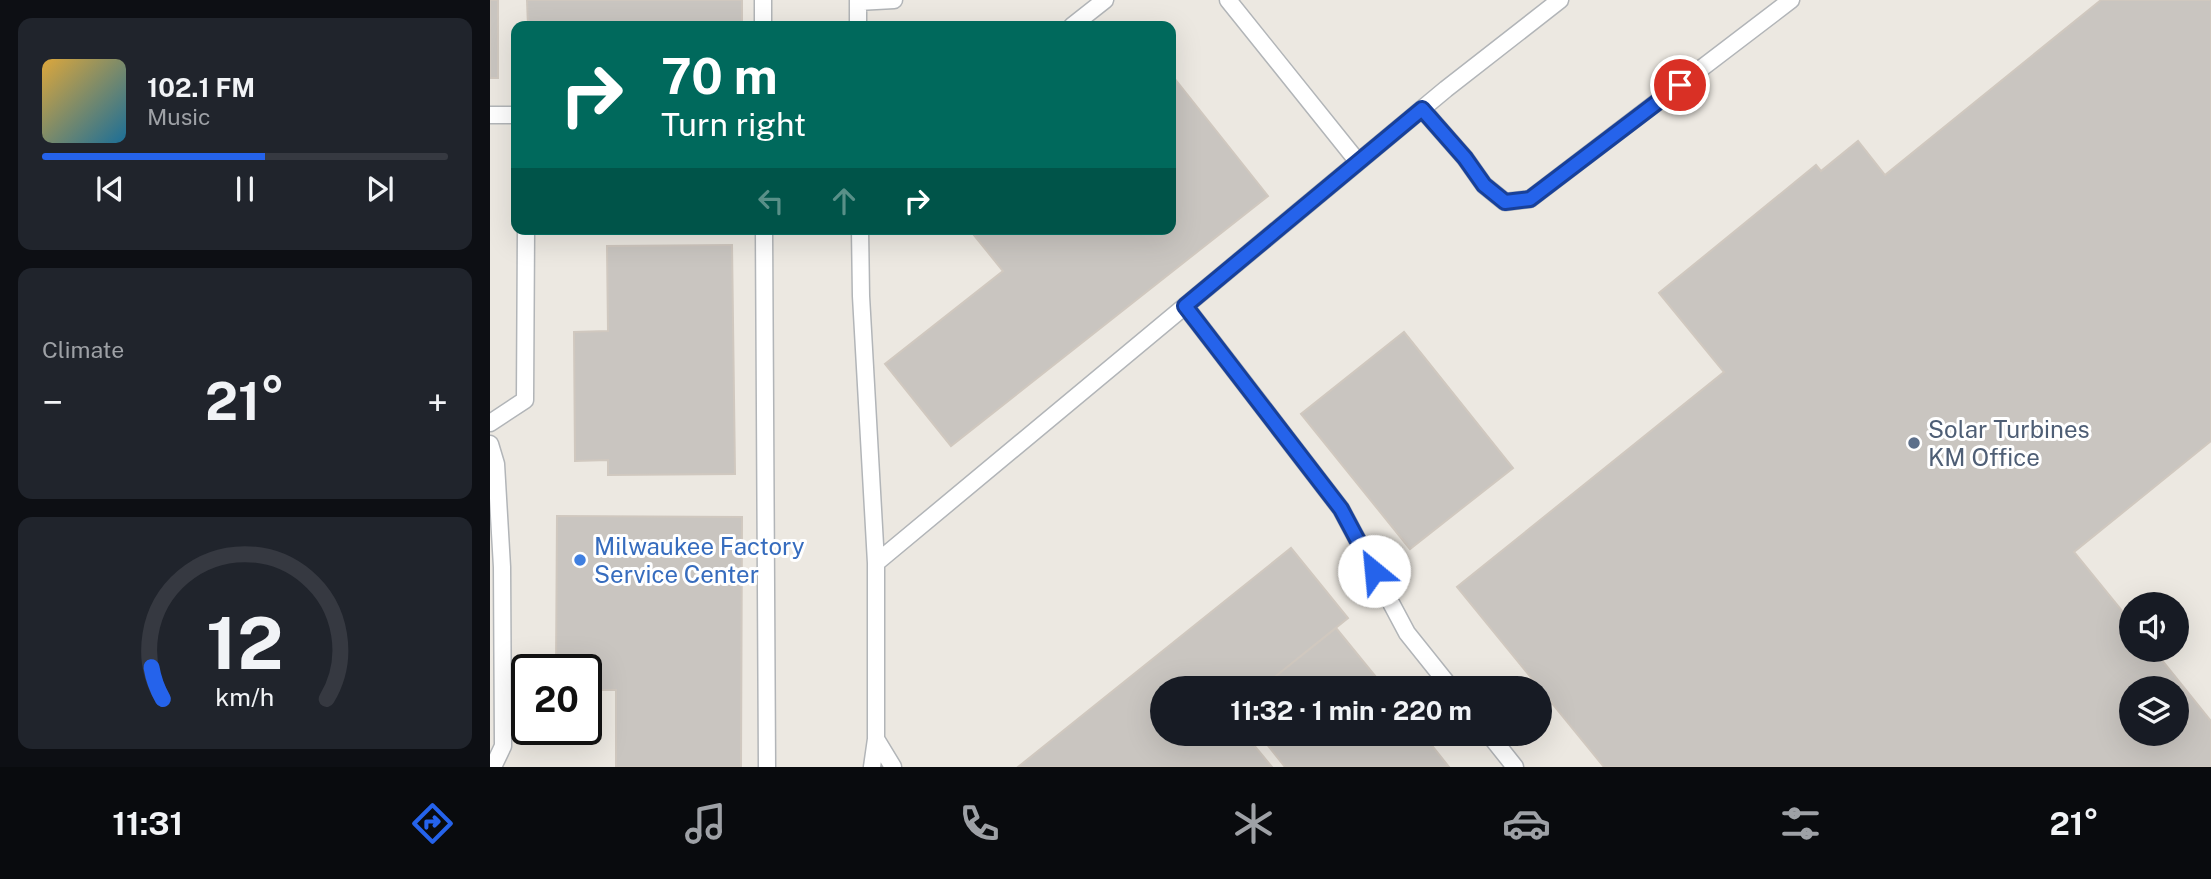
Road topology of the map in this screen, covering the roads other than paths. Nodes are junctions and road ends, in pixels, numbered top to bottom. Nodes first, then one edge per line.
1 (763, 0) edge
2 (894, 0) edge
3 (1105, 0) edge
4 (1228, 0) edge
5 (1560, 0) edge
6 (1791, 0) edge
7 (858, 1) edge
8 (763, 21) edge
9 (858, 21) edge
10 (1078, 21) edge
11 (1422, 109) junction
12 (490, 115) edge
13 (511, 115) edge
14 (1358, 162) junction
15 (526, 235) edge
16 (764, 235) edge
17 (860, 235) edge
18 (1185, 306) junction
19 (490, 423) edge
20 (490, 444) edge
21 (876, 564) junction
22 (1442, 676) edge
23 (496, 721) edge
24 (876, 740) junction
25 (1498, 746) edge
26 (493, 767) edge
27 (766, 767) edge
28 (872, 767) edge
29 (893, 767) edge
30 (1515, 767) edge

1 - 8 lane
2 - 7 lane
3 - 10 lane
4 - 14 lane
5 - 11 lane
6 - 11 lane
7 - 9 lane
11 - 14 lane
12 - 13 lane
14 - 18 lane
15 - 19 lane
16 - 27 lane
17 - 21 lane
18 - 21 lane
18 - 22 lane
20 - 23 lane
21 - 24 lane
23 - 26 lane
24 - 28 lane
24 - 29 lane
25 - 30 lane

